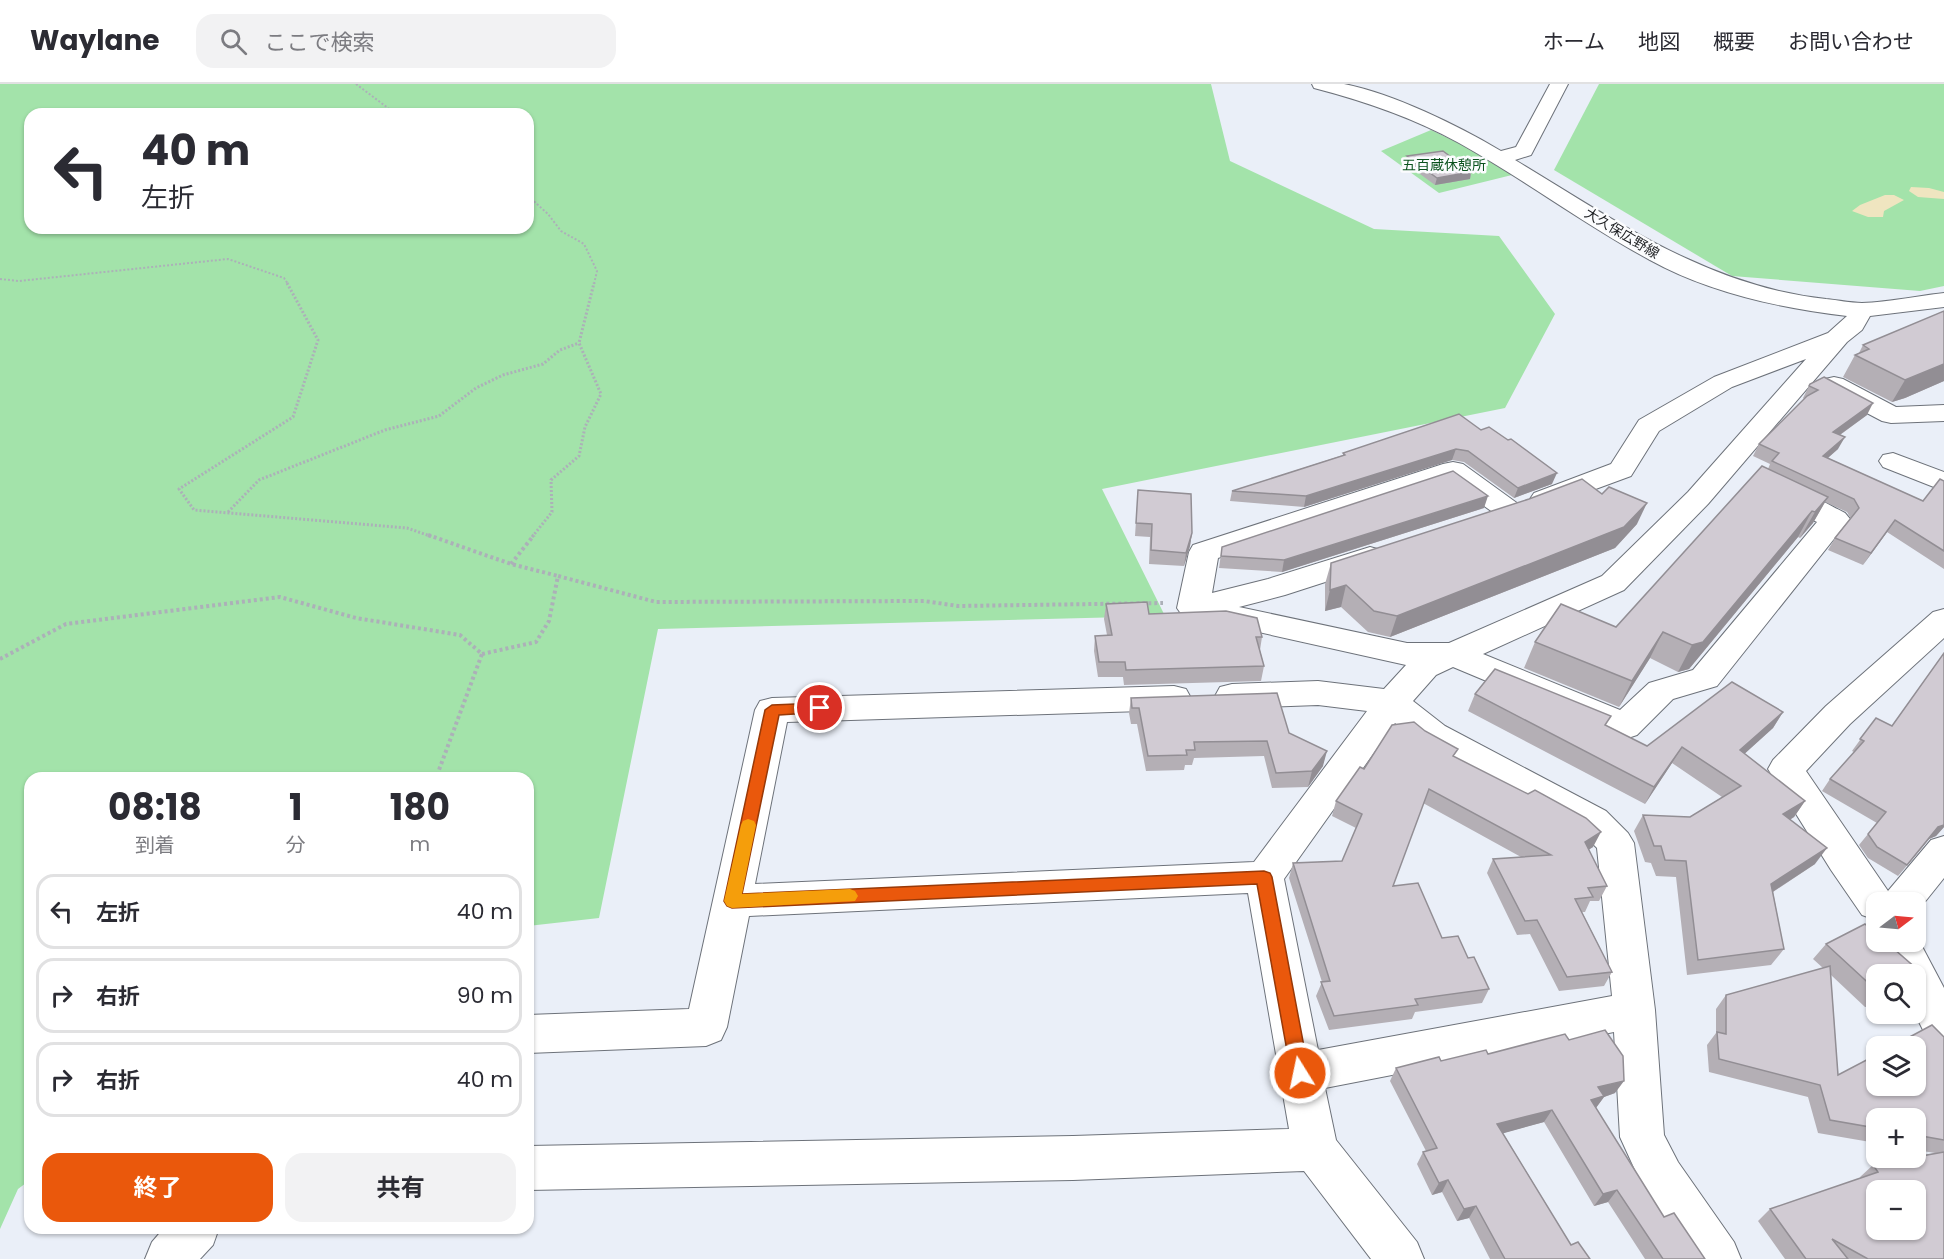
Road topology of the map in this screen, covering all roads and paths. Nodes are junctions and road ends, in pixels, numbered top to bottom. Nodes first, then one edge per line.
1 (356, 84) edge
2 (1322, 84) edge
3 (1559, 84) edge
4 (388, 108) edge
5 (1499, 158) junction
6 (534, 201) edge
7 (0, 279) edge
8 (1944, 300) edge
9 (1862, 310) junction
10 (1838, 337) junction
11 (579, 343) junction
12 (1809, 371) junction
13 (1944, 413) edge
14 (1893, 461) dead end
15 (1726, 468) junction
16 (1944, 482) edge
17 (227, 512) junction
18 (1511, 512) junction
19 (1477, 523) edge
20 (1398, 548) edge
21 (511, 564) junction
22 (558, 576) junction
23 (1193, 608) junction
24 (1944, 620) edge
25 (482, 654) junction
26 (0, 659) edge
27 (1438, 661) junction
28 (1392, 702) junction
29 (438, 772) edge
30 (1944, 851) edge
31 (1264, 877) junction
32 (1867, 892) edge
33 (1909, 892) edge
34 (732, 901) junction
35 (1904, 952) edge
36 (1634, 1010) junction
37 (1944, 1029) edge
38 (534, 1034) edge
39 (1300, 1073) junction
40 (1315, 1149) junction
41 (534, 1168) edge
42 (191, 1234) edge
43 (169, 1259) edge
44 (1400, 1259) edge
45 (1717, 1259) edge

1 - 4 path
2 - 5 street, 大久保広野線
3 - 5 street
5 - 9 street, 大久保広野線
6 - 11 path
7 - 17 path
8 - 9 street, 大久保広野線
9 - 10 street
10 - 12 street
10 - 18 street
11 - 17 path
11 - 21 path
12 - 13 street
12 - 15 street
14 - 16 street
15 - 27 street
15 - 27 street
17 - 21 path
18 - 19 street
18 - 23 street
20 - 23 street
21 - 22 path
22 - 23 path
22 - 25 path
23 - 27 street
24 - 32 street
25 - 26 path
25 - 29 path
27 - 28 street
28 - 31 street
28 - 34 street
28 - 36 street
30 - 33 street
31 - 34 street
31 - 39 street
34 - 38 street
35 - 37 street
36 - 39 street
36 - 45 street
39 - 40 street
40 - 41 street
40 - 44 street
42 - 43 street

